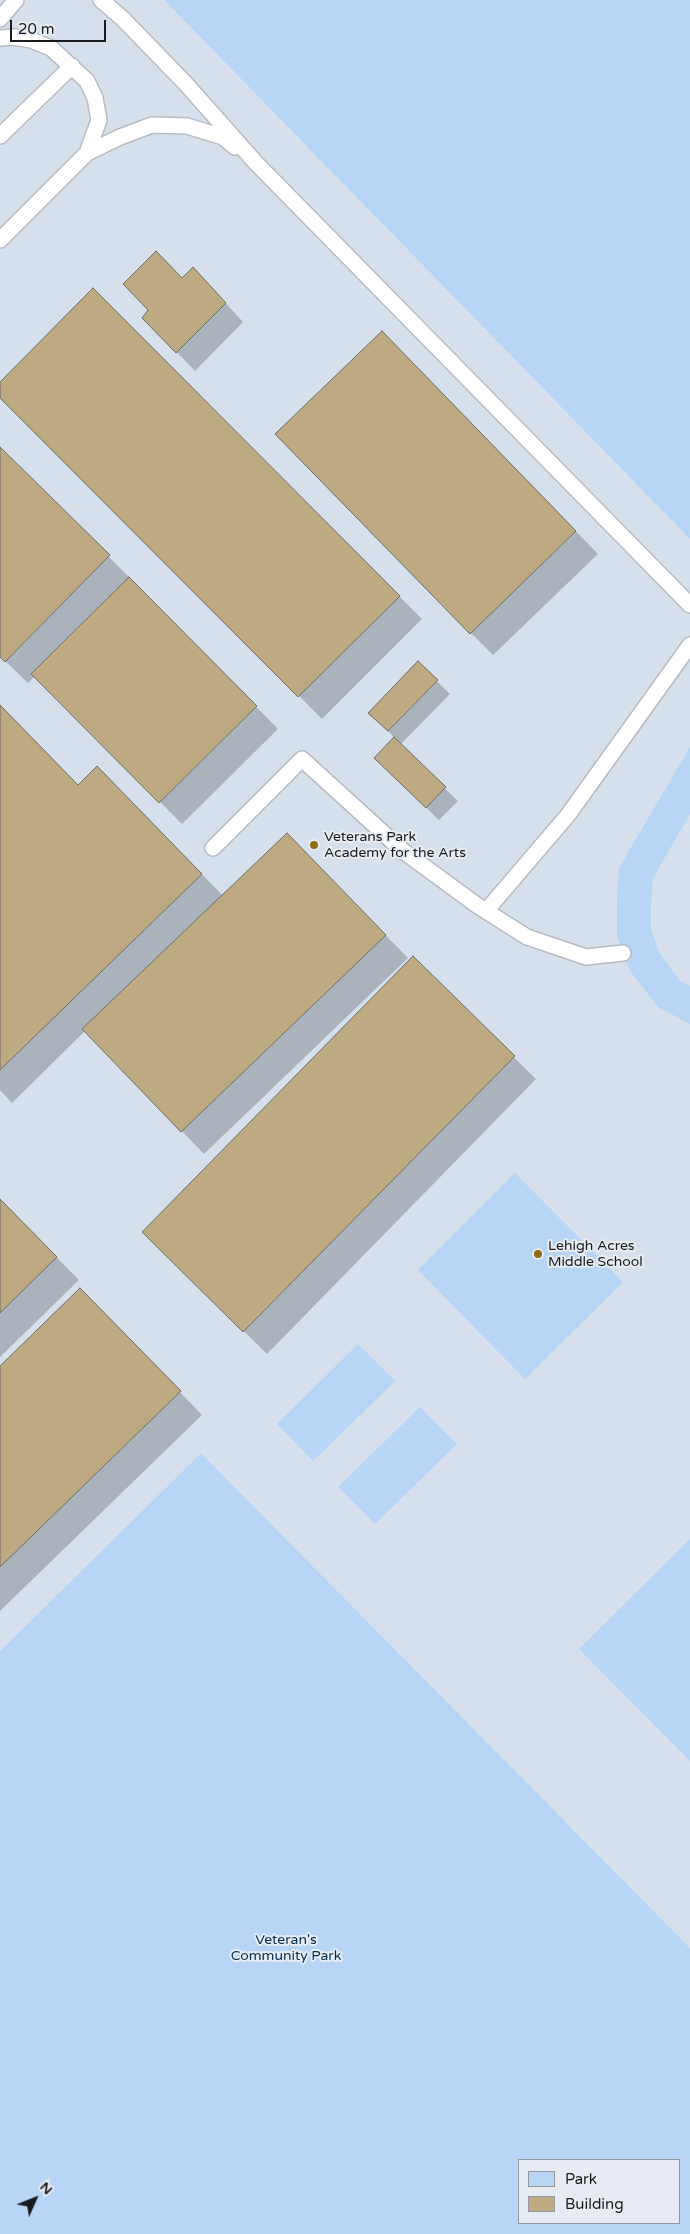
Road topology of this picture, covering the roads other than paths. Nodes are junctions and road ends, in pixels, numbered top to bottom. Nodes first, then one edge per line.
1 (16, 0) edge
2 (101, 0) edge
3 (0, 18) edge
4 (0, 38) edge
5 (72, 66) junction
6 (0, 136) edge
7 (87, 153) junction
8 (256, 163) junction
9 (0, 240) edge
10 (690, 605) edge
11 (690, 645) edge
12 (213, 848) dead end
13 (486, 911) junction
14 (623, 953) dead end

1 - 3 lane
2 - 8 lane
4 - 5 lane
5 - 6 lane
5 - 7 lane
7 - 8 lane
7 - 9 lane
8 - 10 lane
11 - 13 lane
12 - 13 lane
13 - 14 lane

